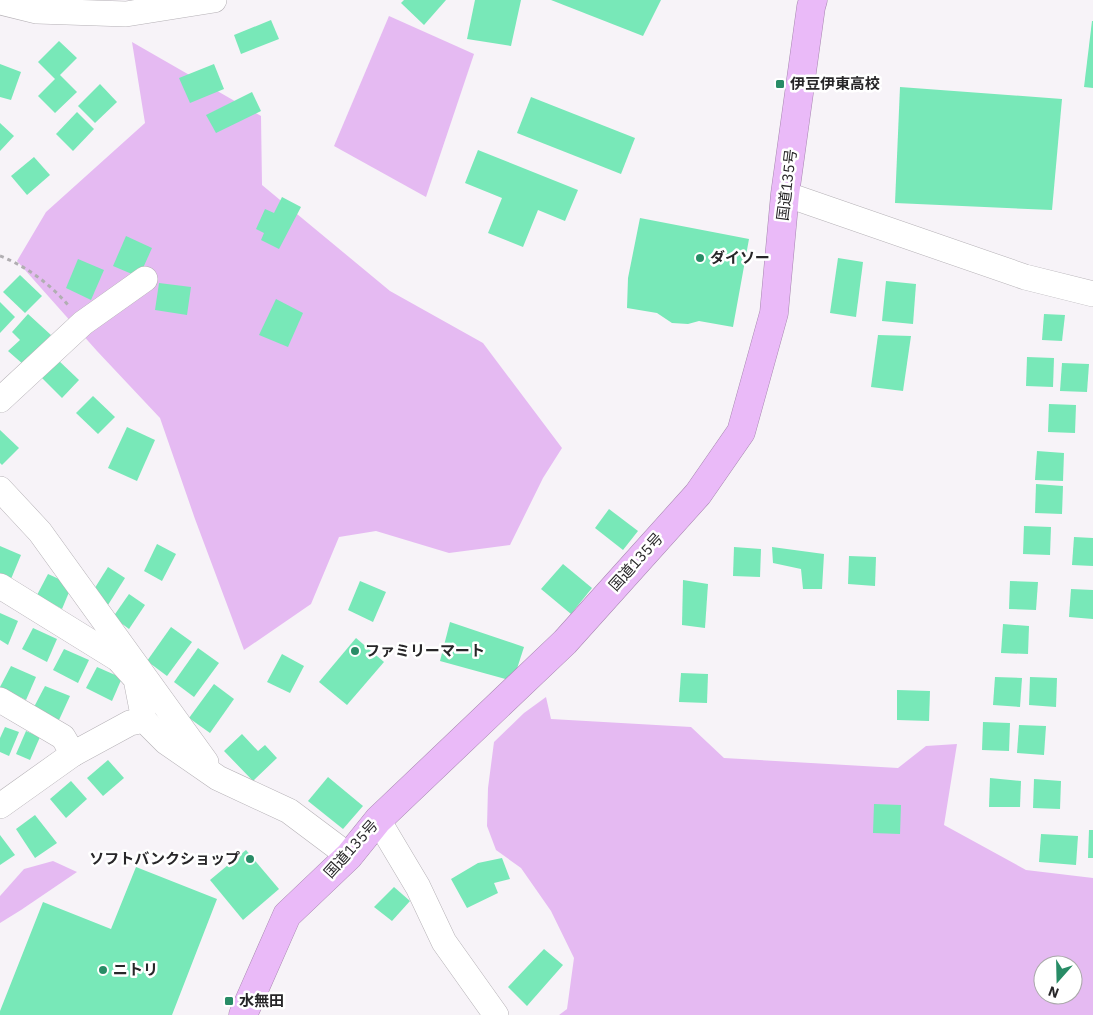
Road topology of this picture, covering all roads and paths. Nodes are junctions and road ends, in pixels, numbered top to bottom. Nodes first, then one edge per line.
1 (214, 0) edge
2 (813, 0) edge
3 (0, 2) edge
4 (785, 194) junction
5 (0, 256) edge
6 (145, 279) dead end
7 (1093, 294) edge
8 (83, 323) junction
9 (0, 400) edge
10 (0, 489) edge
11 (0, 586) edge
12 (0, 700) edge
13 (144, 720) junction
14 (73, 754) junction
15 (218, 778) junction
16 (0, 806) edge
17 (378, 820) junction
18 (349, 856) junction
19 (243, 1015) edge
20 (496, 1015) edge

1 - 3 street
2 - 4 highway, 国道135号
4 - 7 street
4 - 17 highway, 国道135号
5 - 8 path
6 - 8 street
8 - 9 street
10 - 15 street
11 - 13 street
12 - 14 street
13 - 14 street
13 - 15 street
14 - 16 street
15 - 18 street
17 - 18 highway, 国道135号
17 - 20 street
18 - 19 highway, 国道135号

